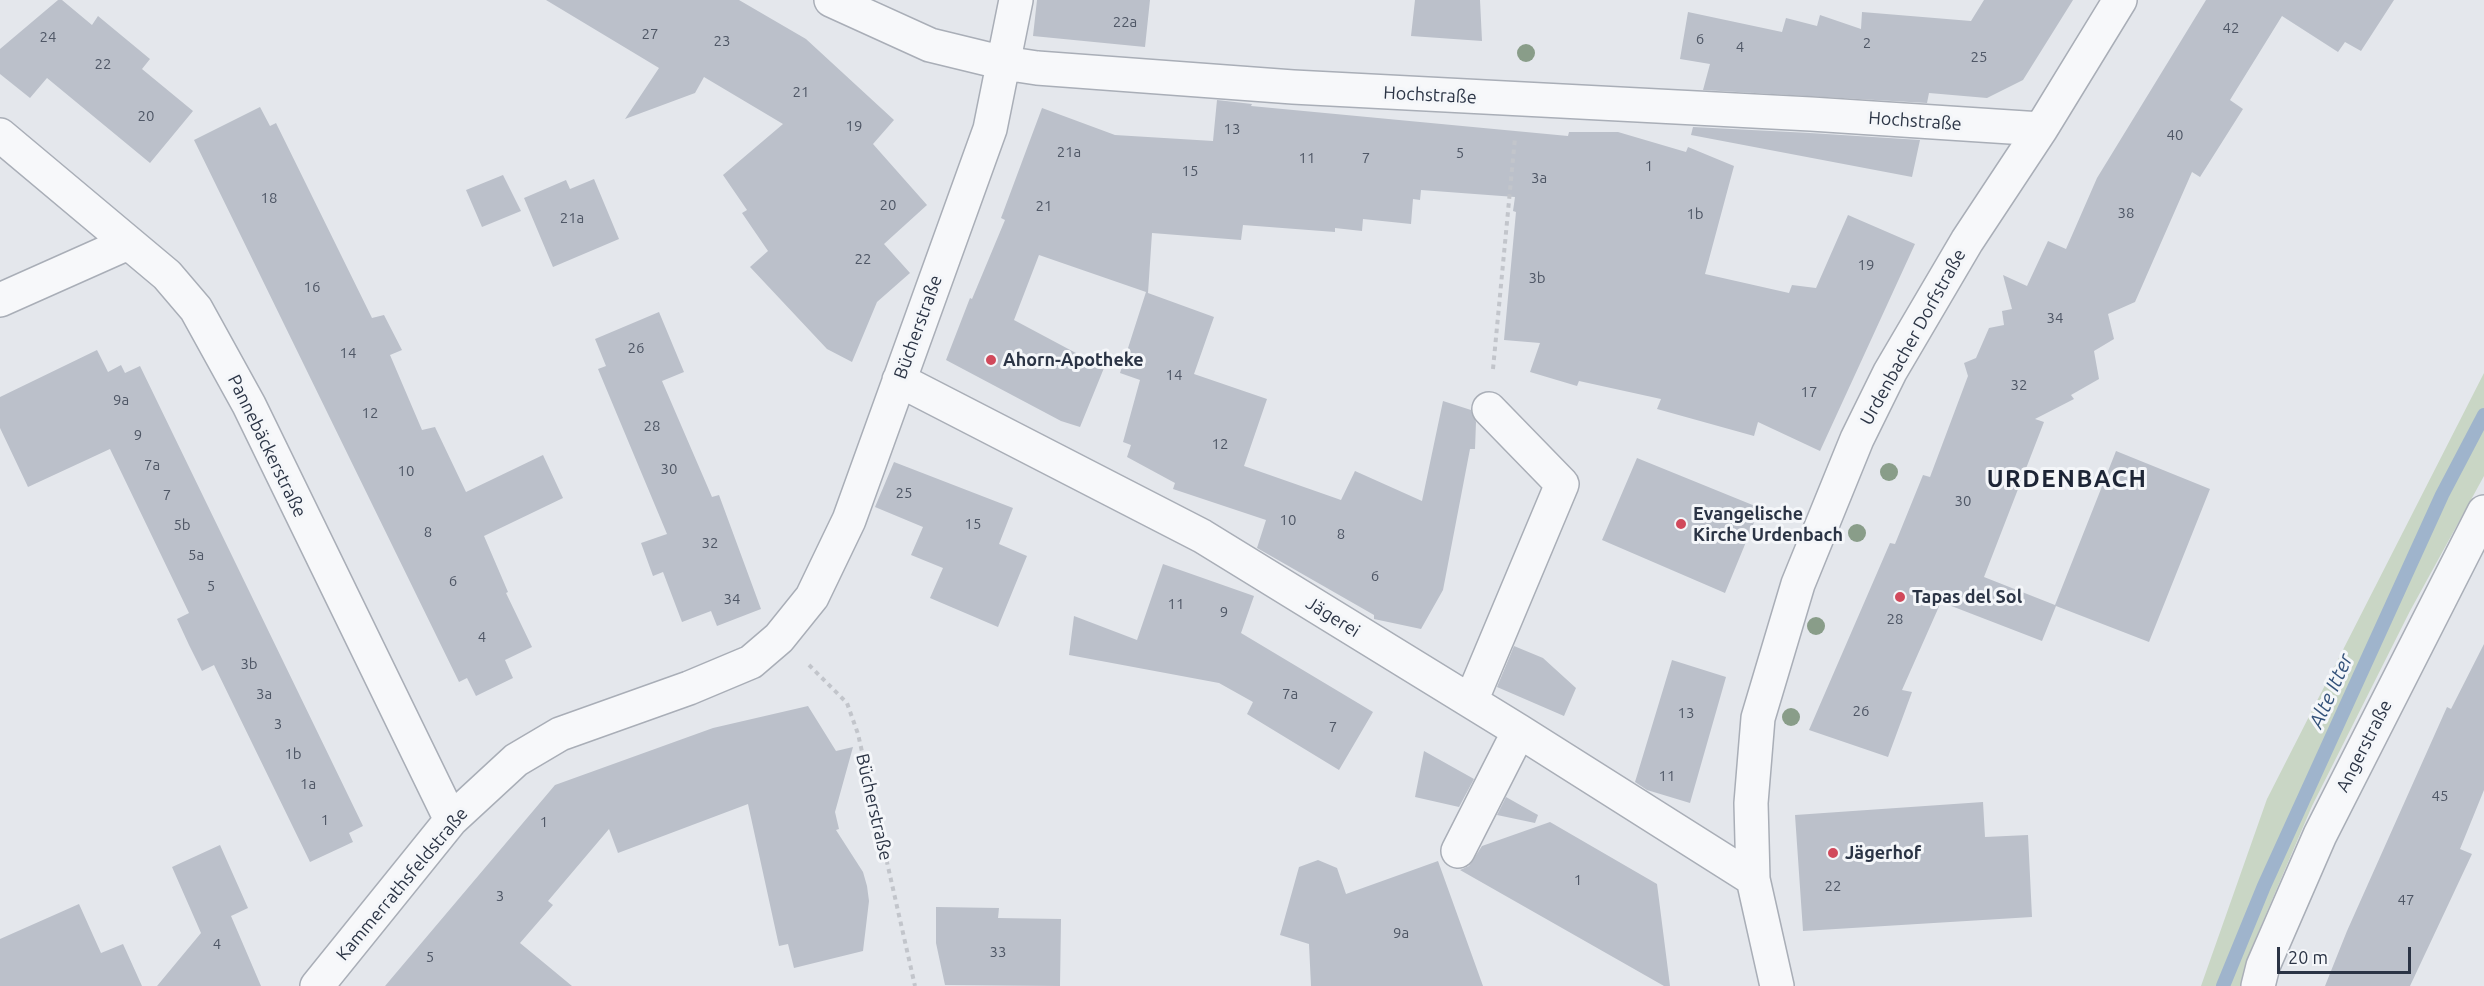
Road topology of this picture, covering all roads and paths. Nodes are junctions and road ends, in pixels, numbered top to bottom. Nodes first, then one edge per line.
1 (831, 0) edge
2 (1016, 0) edge
3 (2120, 0) edge
4 (1004, 63) junction
5 (1518, 99) junction
6 (2041, 129) junction
7 (0, 135) edge
8 (128, 243) junction
9 (0, 300) edge
10 (899, 380) junction
11 (1489, 409) joint
12 (2484, 512) edge
13 (779, 638) junction
14 (1471, 701) junction
15 (1519, 731) junction
16 (516, 760) joint
17 (451, 820) junction
18 (1458, 851) dead end
19 (1753, 879) junction
20 (317, 986) edge
21 (915, 986) edge
22 (1777, 986) edge
23 (2258, 986) edge

1 - 4 street, Hochstraße
2 - 4 street, Bücherstraße
3 - 6 street, Urdenbacher Dorfstraße
4 - 5 street, Hochstraße
4 - 10 street, Bücherstraße
5 - 6 street, Hochstraße
5 - 11 path
6 - 19 street, Urdenbacher Dorfstraße
7 - 8 street, Pannebäckerstraße
8 - 9 street
8 - 17 street, Pannebäckerstraße
10 - 13 street, Bücherstraße
10 - 14 street, Jägerei
11 - 14 street
12 - 23 street, Angerstraße
13 - 16 street, Bücherstraße
13 - 21 path, Bücherstraße
14 - 15 street, Jägerei
15 - 18 street
15 - 19 street, Jägerei
16 - 17 street, Kammerrathsfeldstraße
17 - 20 street, Kammerrathsfeldstraße
19 - 22 street, Urdenbacher Dorfstraße

